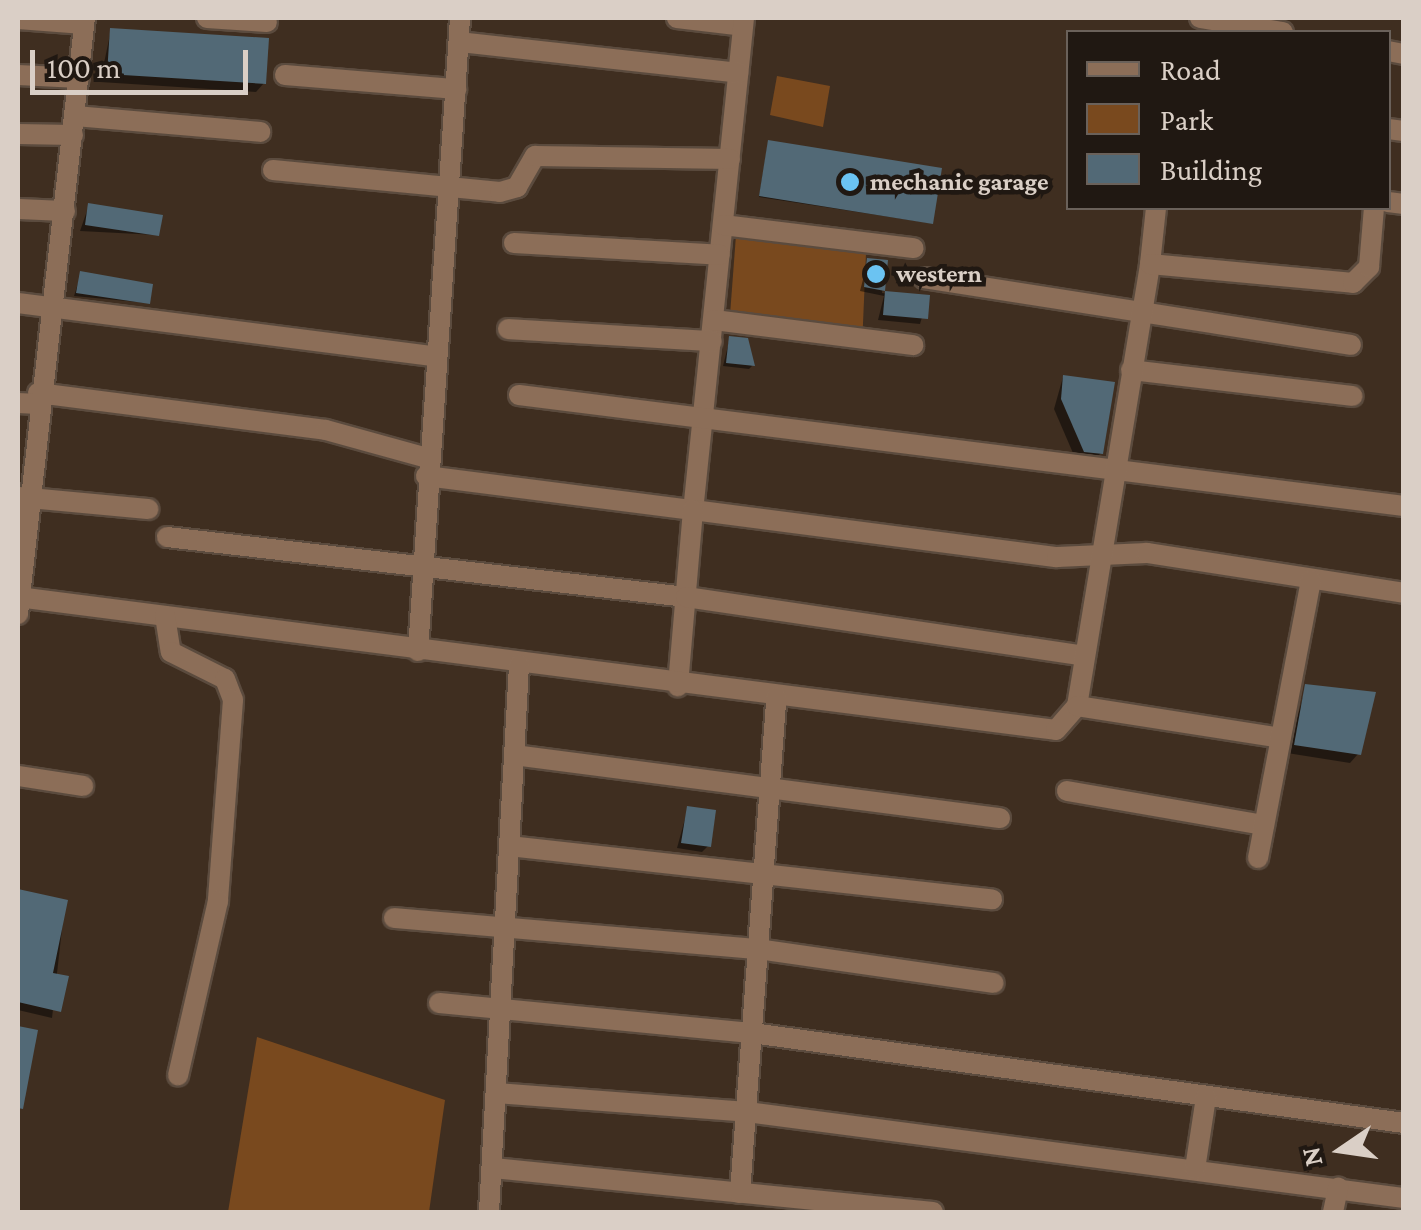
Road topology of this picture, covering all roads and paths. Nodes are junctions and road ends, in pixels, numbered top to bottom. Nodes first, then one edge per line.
1 (207, 18) edge
2 (460, 18) edge
3 (677, 18) edge
4 (1200, 18) edge
5 (18, 19) edge
6 (84, 20) edge
7 (267, 22) dead end
8 (743, 22) edge
9 (1271, 30) edge
10 (459, 42) junction
11 (738, 73) junction
12 (18, 75) edge
13 (285, 75) dead end
14 (78, 78) junction
15 (456, 89) junction
16 (74, 126) junction
17 (260, 132) dead end
18 (18, 134) edge
19 (730, 158) junction
20 (273, 170) dead end
21 (450, 186) junction
22 (18, 208) edge
23 (1156, 210) edge
24 (1374, 210) edge
25 (64, 211) junction
26 (723, 226) junction
27 (514, 243) dead end
28 (914, 248) dead end
29 (720, 255) junction
30 (1150, 264) junction
31 (924, 278) dead end
32 (18, 302) edge
33 (51, 305) junction
34 (1138, 316) junction
35 (508, 329) dead end
36 (713, 330) junction
37 (913, 344) dead end
38 (1351, 345) dead end
39 (431, 356) junction
40 (1131, 370) junction
41 (519, 394) dead end
42 (1352, 396) dead end
43 (31, 400) edge
44 (705, 412) junction
45 (427, 467) junction
46 (1113, 467) junction
47 (23, 497) edge
48 (1404, 506) edge
49 (148, 508) dead end
50 (693, 510) junction
51 (168, 538) dead end
52 (1101, 555) junction
53 (422, 564) junction
54 (1311, 580) junction
55 (1404, 593) edge
56 (686, 597) junction
57 (18, 602) edge
58 (164, 616) junction
59 (418, 651) junction
60 (1085, 656) junction
61 (520, 665) junction
62 (678, 686) junction
63 (776, 698) junction
64 (1076, 706) junction
65 (1281, 738) junction
66 (514, 755) junction
67 (18, 776) edge
68 (83, 786) dead end
69 (770, 786) junction
70 (1067, 791) dead end
71 (1000, 818) dead end
72 (1264, 825) junction
73 (508, 846) junction
74 (1258, 858) dead end
75 (764, 868) junction
76 (992, 899) dead end
77 (394, 918) dead end
78 (504, 931) junction
79 (758, 949) junction
80 (994, 982) dead end
81 (440, 1004) dead end
82 (498, 1012) junction
83 (752, 1033) junction
84 (178, 1074) dead end
85 (496, 1093) junction
86 (1206, 1097) junction
87 (746, 1112) junction
88 (1404, 1123) edge
89 (493, 1168) junction
90 (1195, 1169) junction
91 (1338, 1188) junction
92 (740, 1193) junction
93 (1404, 1198) edge
94 (489, 1212) edge
95 (934, 1212) edge
96 (1333, 1212) edge

1 - 7 street
2 - 10 street
3 - 8 street
4 - 9 street
5 - 6 street
6 - 14 street
8 - 11 street
10 - 11 street
10 - 15 street
11 - 19 street
12 - 14 street
13 - 15 street
14 - 16 street
15 - 21 street
16 - 17 street
16 - 18 street
16 - 25 street
19 - 21 street
19 - 26 street
20 - 21 street
21 - 39 street
22 - 25 street
23 - 30 street
24 - 30 street
25 - 33 street
26 - 28 street
26 - 29 street
27 - 29 street
29 - 36 street
30 - 34 street
31 - 34 street
32 - 33 street
33 - 39 street
33 - 43 street
34 - 38 street
34 - 40 street
35 - 36 street
36 - 37 street
36 - 44 street
39 - 45 street
40 - 42 street
40 - 46 street
41 - 44 street
43 - 45 street
43 - 47 street
44 - 46 street
44 - 50 street
45 - 50 street
45 - 53 street
46 - 48 street
46 - 52 street
47 - 49 street
47 - 57 street
50 - 52 street
50 - 56 street
51 - 53 street
52 - 54 street
52 - 60 street
53 - 56 street
53 - 59 street
54 - 55 street
54 - 65 street
56 - 60 street
56 - 62 street
57 - 58 street
58 - 59 street
58 - 84 street
59 - 61 street
60 - 64 street
61 - 62 street
61 - 66 street
62 - 63 street
63 - 64 street
63 - 69 street
64 - 65 street
65 - 72 street
66 - 69 street
66 - 73 street
67 - 68 street
69 - 71 street
69 - 75 street
70 - 72 street
72 - 74 street
73 - 75 street
73 - 78 street
75 - 76 street
75 - 79 street
77 - 78 street
78 - 79 street
78 - 82 street
79 - 80 street
79 - 83 street
81 - 82 street
82 - 83 street
82 - 85 street
83 - 86 street
83 - 87 street
85 - 87 street
85 - 89 street
86 - 88 street
86 - 90 street
87 - 90 street
87 - 92 street
89 - 92 street
89 - 94 street
90 - 91 street
91 - 93 street
91 - 96 street
92 - 95 street

